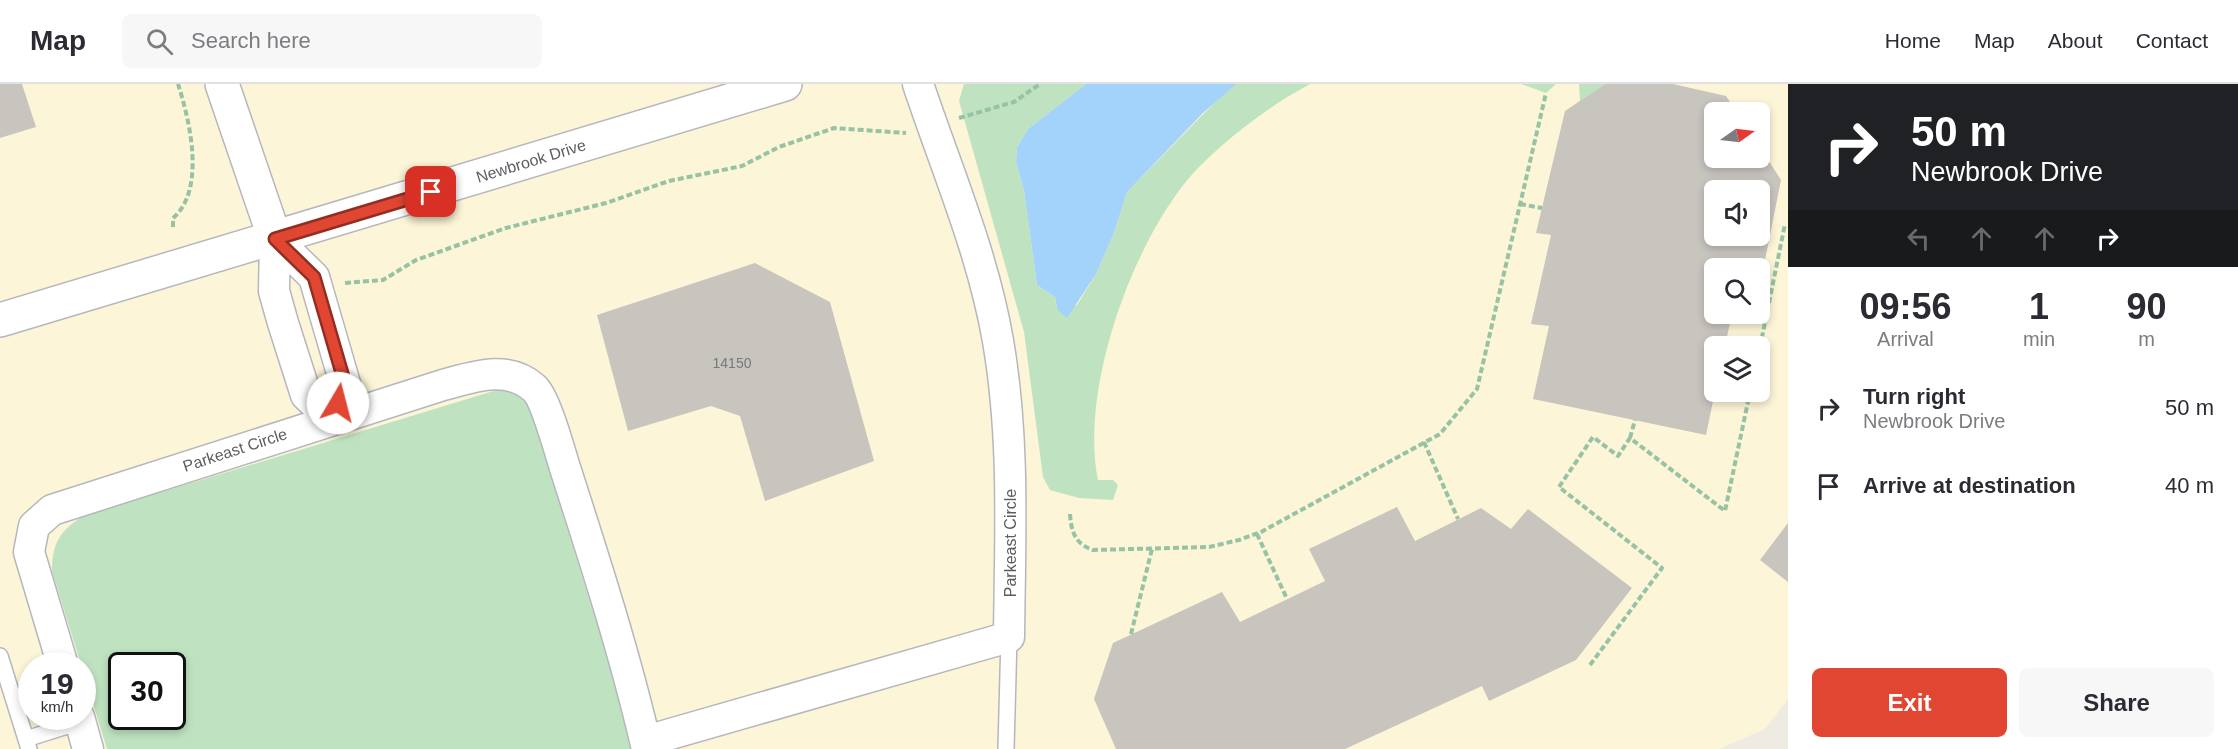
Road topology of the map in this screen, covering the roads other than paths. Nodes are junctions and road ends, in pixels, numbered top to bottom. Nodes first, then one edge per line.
1 (222, 84) edge
2 (785, 84) edge
3 (918, 84) edge
4 (275, 239) junction
5 (0, 320) edge
6 (331, 419) junction
7 (1009, 637) junction
8 (59, 652) edge
9 (0, 656) edge
10 (78, 730) edge
11 (27, 744) edge
12 (647, 745) edge
13 (1006, 749) edge

1 - 4 street
2 - 4 street, Newbrook Drive
3 - 7 street, Parkeast Circle
4 - 5 street, Newbrook Drive
4 - 6 street
4 - 6 street
6 - 8 street, Parkeast Circle
6 - 12 street, Parkeast Circle
7 - 12 street, Parkeast Circle
7 - 13 lane
9 - 11 lane
10 - 11 lane

